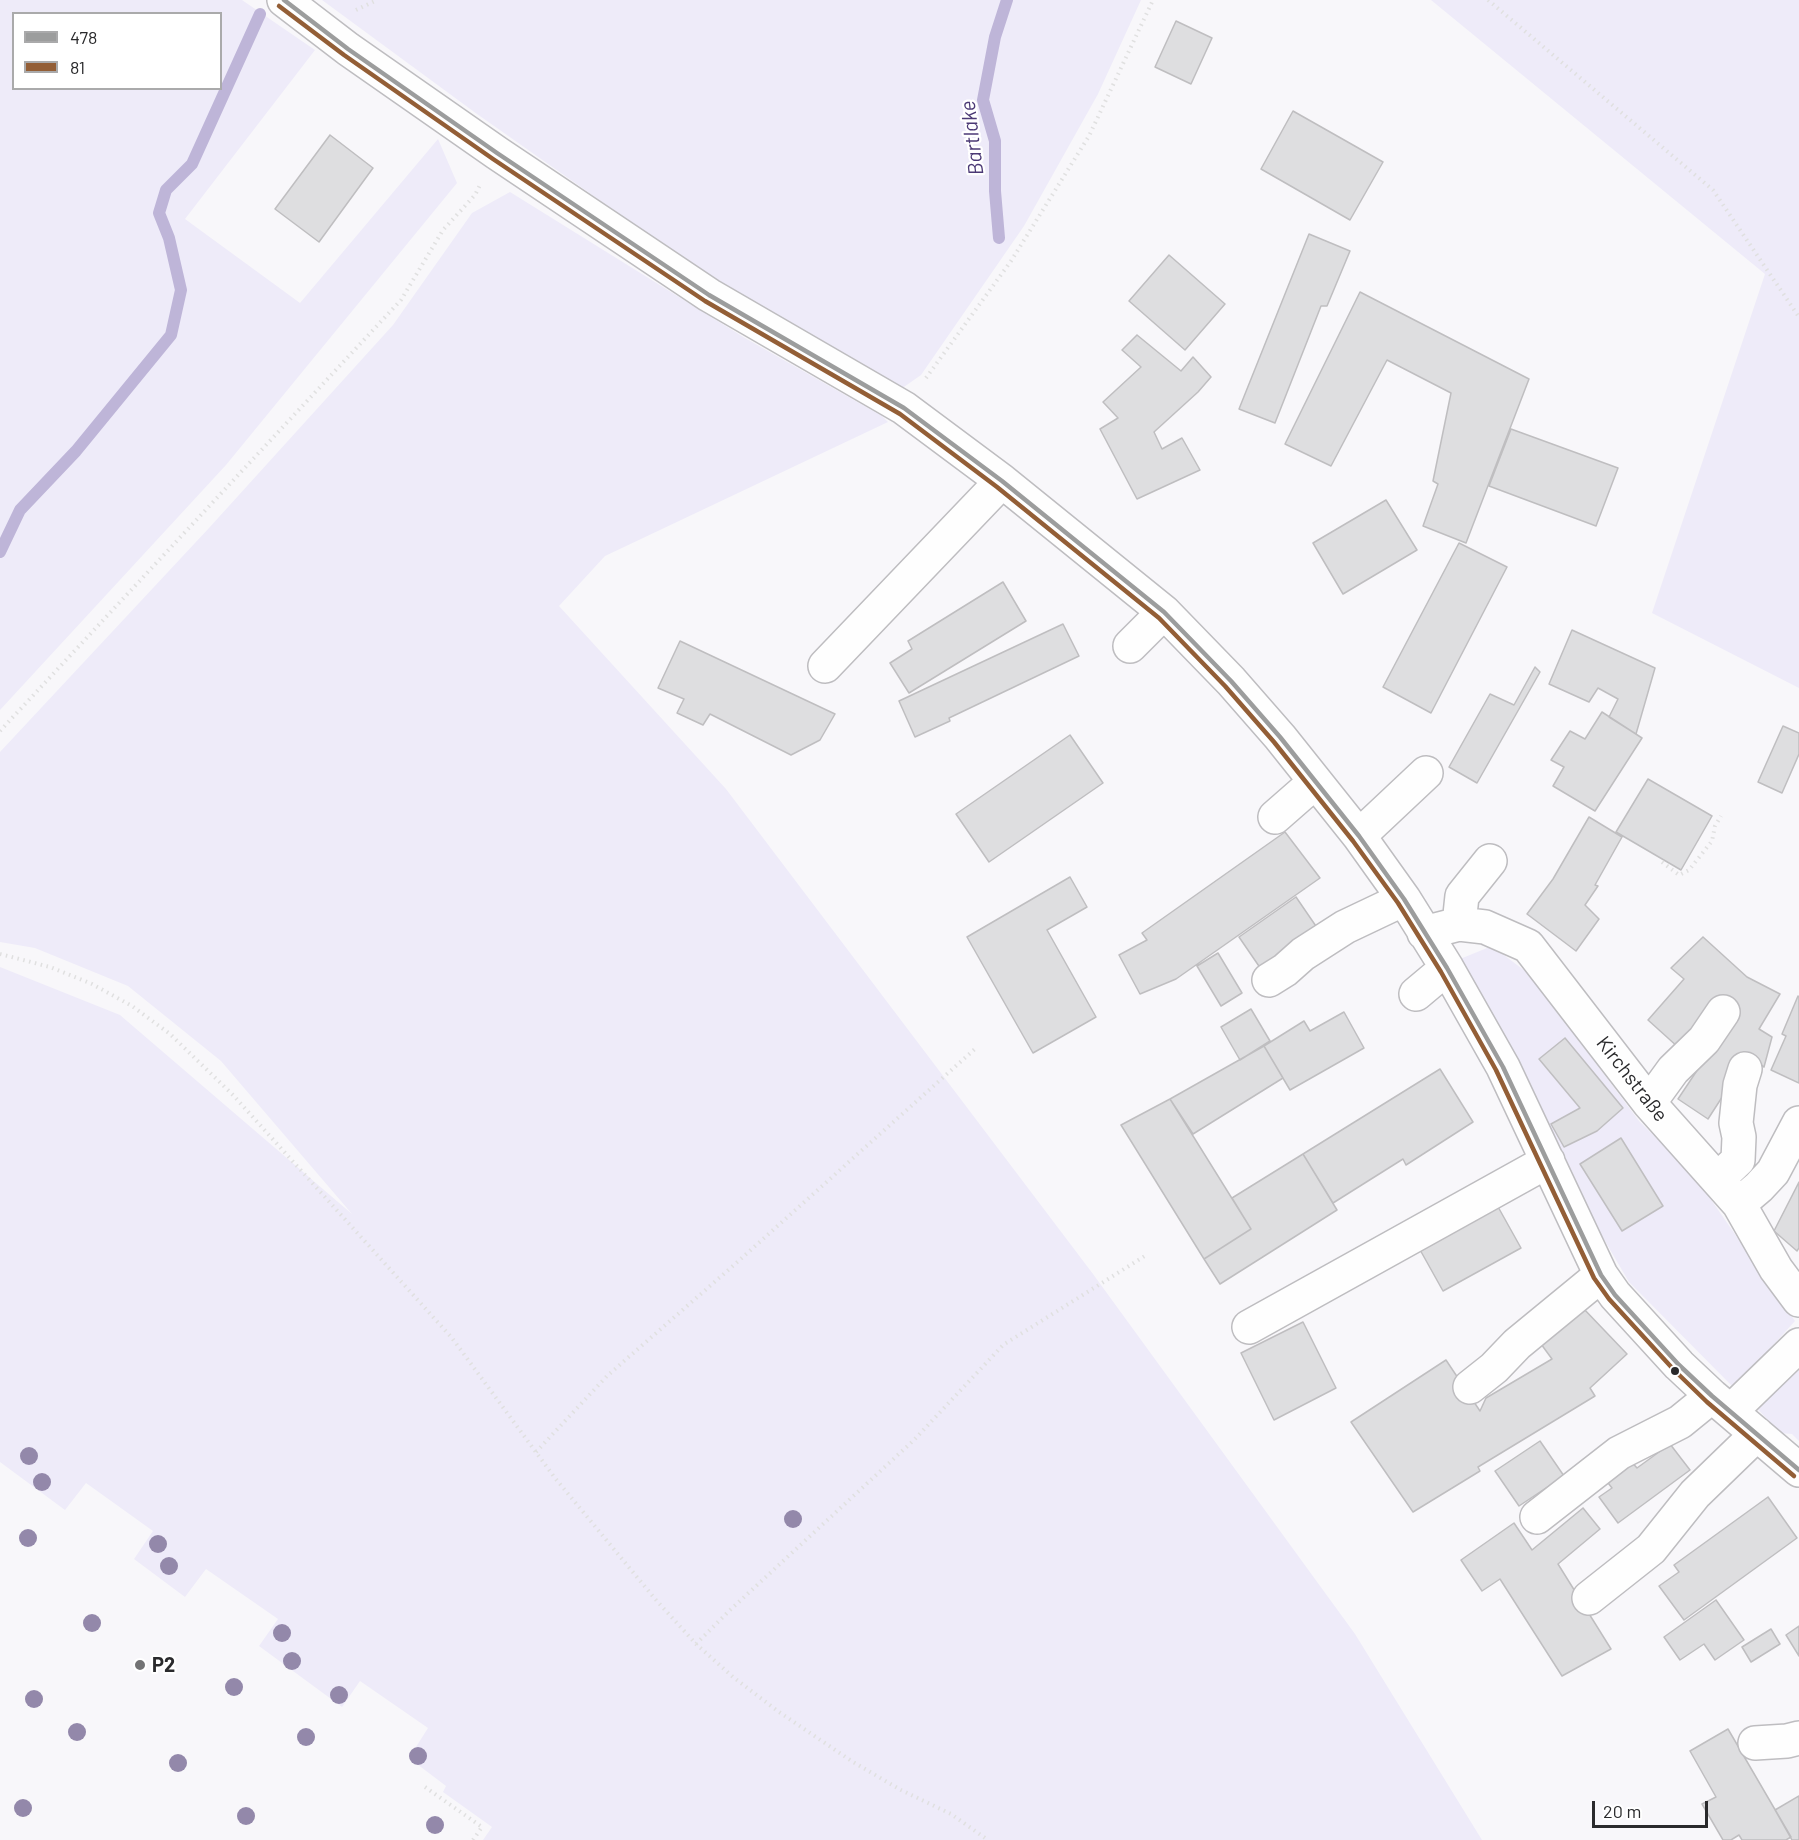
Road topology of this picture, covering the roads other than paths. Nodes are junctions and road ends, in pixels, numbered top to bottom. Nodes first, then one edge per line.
1 (285, 1) edge
2 (1002, 481) junction
3 (1164, 612) junction
4 (1130, 646) dead end
5 (825, 666) dead end
6 (1426, 773) dead end
7 (1315, 782) junction
8 (1275, 817) dead end
9 (1359, 836) junction
10 (1490, 861) dead end
11 (1404, 899) junction
12 (1459, 924) junction
13 (1425, 933) junction
14 (1447, 969) junction
15 (1269, 980) dead end
16 (1416, 994) dead end
17 (1722, 1012) dead end
18 (1745, 1069) dead end
19 (1649, 1103) junction
20 (1799, 1123) edge
21 (1548, 1161) junction
22 (1718, 1179) junction
23 (1739, 1204) junction
24 (1601, 1275) junction
25 (1799, 1300) edge
26 (1249, 1327) dead end
27 (1799, 1345) edge
28 (1470, 1387) dead end
29 (1721, 1404) junction
30 (1757, 1434) junction
31 (1799, 1470) edge
32 (1538, 1517) dead end
33 (1590, 1598) dead end
34 (1799, 1738) edge
35 (1755, 1743) dead end

1 - 2 street
2 - 3 street
2 - 5 street
3 - 4 street
3 - 7 street
6 - 9 street
7 - 8 street
7 - 9 street
9 - 11 street
10 - 12 street
11 - 13 street
11 - 15 street
12 - 13 street, Kirchstraße
12 - 19 street, Kirchstraße
13 - 14 street
14 - 16 street
14 - 21 street
17 - 19 street
18 - 22 street
19 - 22 street, Kirchstraße
20 - 23 street
21 - 24 street
21 - 26 street
22 - 23 street, Kirchstraße
23 - 25 street, Kirchstraße
24 - 28 street
24 - 29 street
27 - 29 street
29 - 30 street
29 - 32 street
30 - 31 street
30 - 33 street
34 - 35 street

